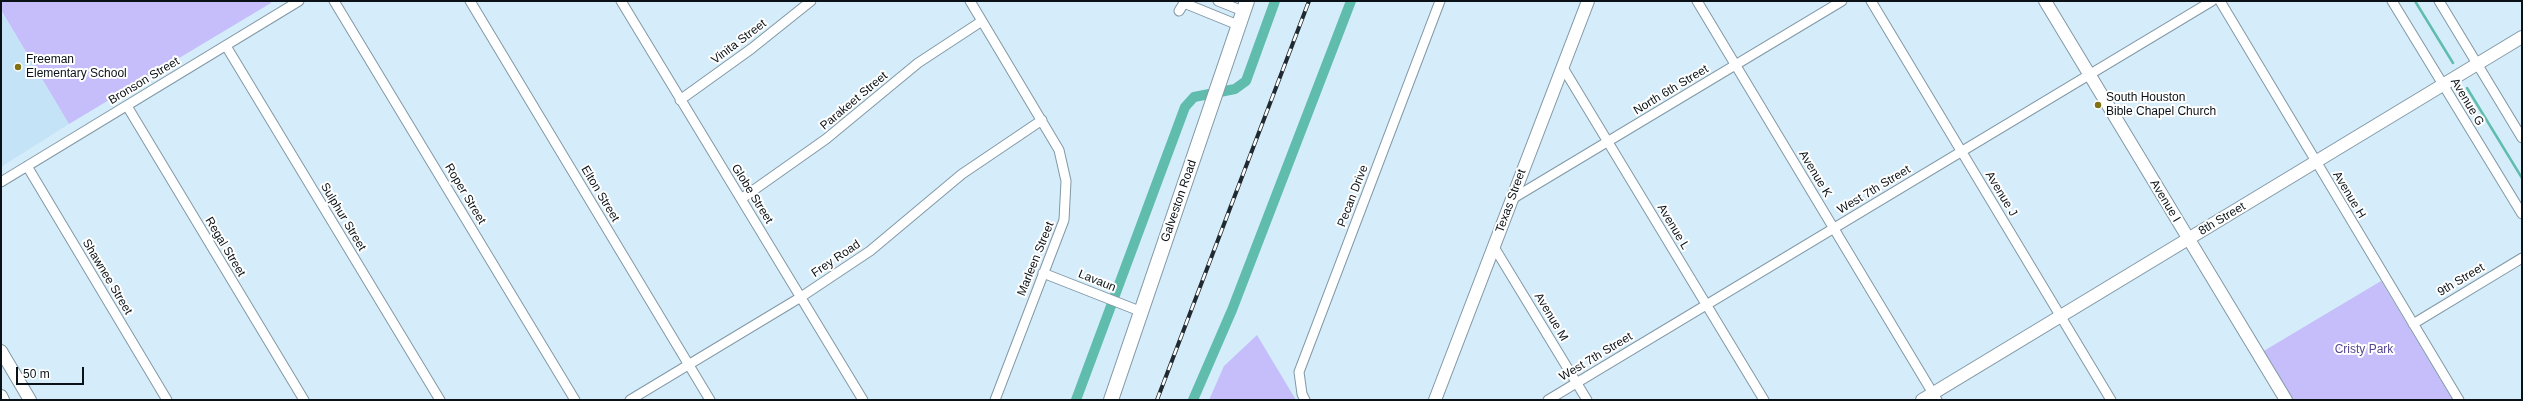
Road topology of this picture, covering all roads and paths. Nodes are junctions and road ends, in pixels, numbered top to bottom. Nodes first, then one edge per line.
1 (299, 1) edge
2 (334, 1) edge
3 (470, 1) edge
4 (621, 1) edge
5 (811, 1) edge
6 (970, 1) edge
7 (1218, 1) edge
8 (1440, 1) edge
9 (1588, 1) edge
10 (1697, 1) edge
11 (1842, 1) edge
12 (1871, 1) edge
13 (2045, 1) edge
14 (2212, 1) edge
15 (2220, 1) edge
16 (2392, 1) edge
17 (2439, 1) edge
18 (1245, 6) edge
19 (1179, 11) dead end
20 (982, 21) junction
21 (1238, 25) junction
22 (2522, 37) edge
23 (226, 46) junction
24 (2477, 64) junction
25 (1735, 65) junction
26 (1562, 66) junction
27 (2089, 75) junction
28 (2443, 85) junction
29 (680, 100) junction
30 (127, 106) junction
31 (1042, 120) junction
32 (2522, 138) edge
33 (1608, 142) junction
34 (1962, 152) junction
35 (2316, 162) junction
36 (27, 166) junction
37 (1, 182) edge
38 (741, 199) junction
39 (1512, 199) junction
40 (2522, 214) edge
41 (1834, 228) junction
42 (2188, 239) junction
43 (1494, 247) junction
44 (2522, 258) edge
45 (1043, 273) junction
46 (801, 297) junction
47 (1706, 306) junction
48 (1142, 312) junction
49 (2061, 316) junction
50 (2413, 324) junction
51 (1, 351) edge
52 (689, 365) junction
53 (1576, 383) junction
54 (1, 396) edge
55 (1935, 397) edge
56 (3, 400) edge
57 (30, 400) edge
58 (167, 400) edge
59 (304, 400) edge
60 (440, 400) edge
61 (575, 400) edge
62 (630, 400) edge
63 (710, 400) edge
64 (863, 400) edge
65 (996, 400) edge
66 (1111, 400) edge
67 (1306, 400) edge
68 (1435, 400) edge
69 (1548, 400) edge
70 (1587, 400) edge
71 (1764, 400) edge
72 (1922, 400) edge
73 (2112, 400) edge
74 (2286, 400) edge
75 (2459, 400) edge

1 - 23 street, Bronson Street
2 - 61 street, Roper Street
3 - 52 street, Elton Street
4 - 29 street, Globe Street
5 - 29 street, Vinita Street
6 - 20 street, Marleen Street
7 - 18 street
8 - 67 street, Pecan Drive
9 - 26 street, Texas Street
10 - 25 street, Avenue K
11 - 25 street, North 6th Street
12 - 34 street, Avenue J
13 - 27 street, Avenue I
14 - 27 street, West 7th Street
15 - 35 street, Avenue H
16 - 28 street, Avenue G
17 - 24 street
18 - 21 main road, Galveston Road
19 - 21 street
20 - 31 street, Marleen Street
20 - 38 street, Parakeet Street
21 - 48 main road, Galveston Road
22 - 24 street, 8th Street
23 - 30 street, Bronson Street
23 - 60 street, Sulphur Street
24 - 28 street, 8th Street
24 - 32 street
25 - 33 street, North 6th Street
25 - 41 street, Avenue K
26 - 33 street, Avenue L
26 - 39 street, Texas Street
27 - 34 street, West 7th Street
27 - 42 street, Avenue I
28 - 35 street, 8th Street
28 - 40 street, Avenue G
29 - 38 street, Globe Street
30 - 36 street, Bronson Street
30 - 59 street, Regal Street
31 - 45 street, Marleen Street
31 - 46 street, Frey Road
33 - 39 street, North 6th Street
33 - 47 street, Avenue L
34 - 41 street, West 7th Street
34 - 49 street, Avenue J
35 - 42 street, 8th Street
35 - 50 street, Avenue H
36 - 37 street, Bronson Street
36 - 58 street, Shawnee Street
38 - 46 street, Globe Street
39 - 43 street, Texas Street
41 - 47 street, West 7th Street
41 - 55 street, Avenue K
42 - 49 street, 8th Street
42 - 74 street, Avenue I
43 - 53 street, Avenue M
43 - 68 street, Texas Street
44 - 50 street, 9th Street
45 - 48 street, Lavaun
45 - 65 street, Marleen Street
46 - 52 street, Frey Road
46 - 64 street, Globe Street
47 - 53 street, West 7th Street
47 - 71 street, Avenue L
48 - 66 main road, Galveston Road
49 - 55 street, 8th Street
49 - 73 street, Avenue J
50 - 75 street, Avenue H
51 - 57 street
52 - 62 street, Frey Road
52 - 63 street, Elton Street
53 - 69 street, West 7th Street
53 - 70 street, Avenue M
54 - 56 street
55 - 72 street, 8th Street

